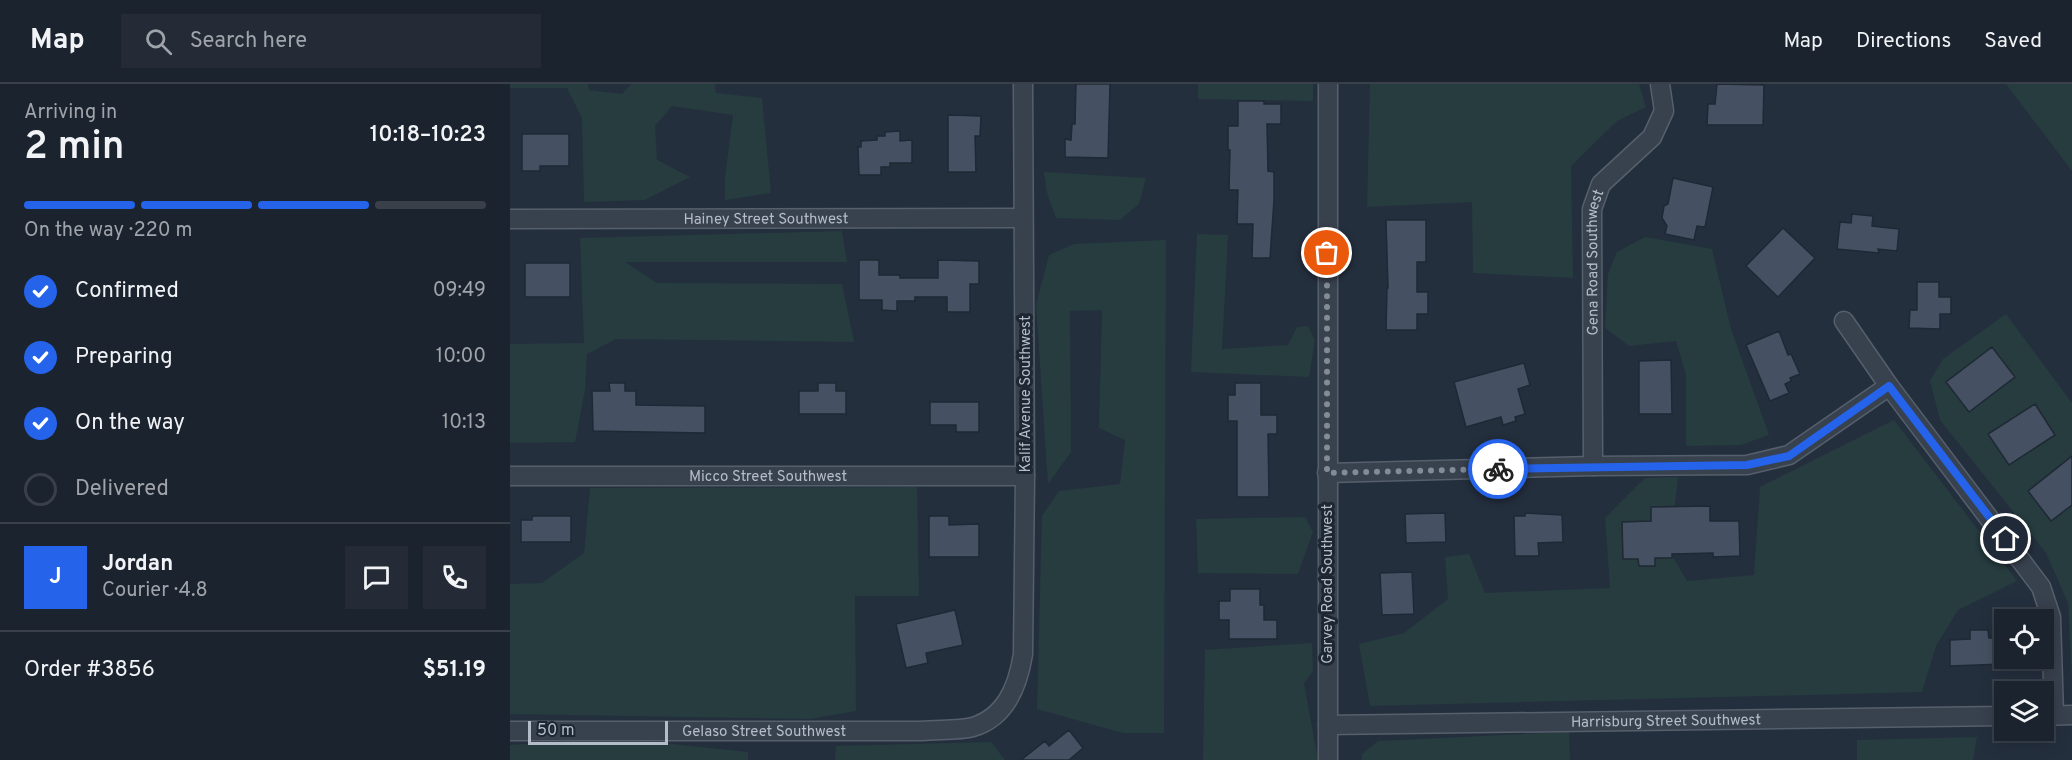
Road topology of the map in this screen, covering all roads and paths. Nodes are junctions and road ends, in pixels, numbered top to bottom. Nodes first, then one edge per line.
1 (1023, 84) edge
2 (1328, 84) edge
3 (1660, 84) edge
4 (1023, 218) junction
5 (510, 219) edge
6 (1844, 321) dead end
7 (1889, 386) junction
8 (1593, 466) junction
9 (1327, 473) junction
10 (510, 476) edge
11 (1025, 476) junction
12 (1008, 702) joint
13 (2056, 715) edge
14 (1994, 716) edge
15 (1328, 725) junction
16 (510, 731) edge
17 (1328, 760) edge

1 - 4 street, Kalif Avenue Southwest
2 - 9 street, Garvey Road Southwest
3 - 8 street, Gena Road Southwest
4 - 5 street, Hainey Street Southwest
4 - 11 street, Kalif Avenue Southwest
6 - 7 street
7 - 8 street
7 - 13 street
8 - 9 street
9 - 15 street, Garvey Road Southwest
10 - 11 street, Micco Street Southwest
11 - 12 street, Kalif Avenue Southwest
12 - 16 street, Gelaso Street Southwest
14 - 15 street, Harrisburg Street Southwest
15 - 17 street, Garvey Road Southwest

